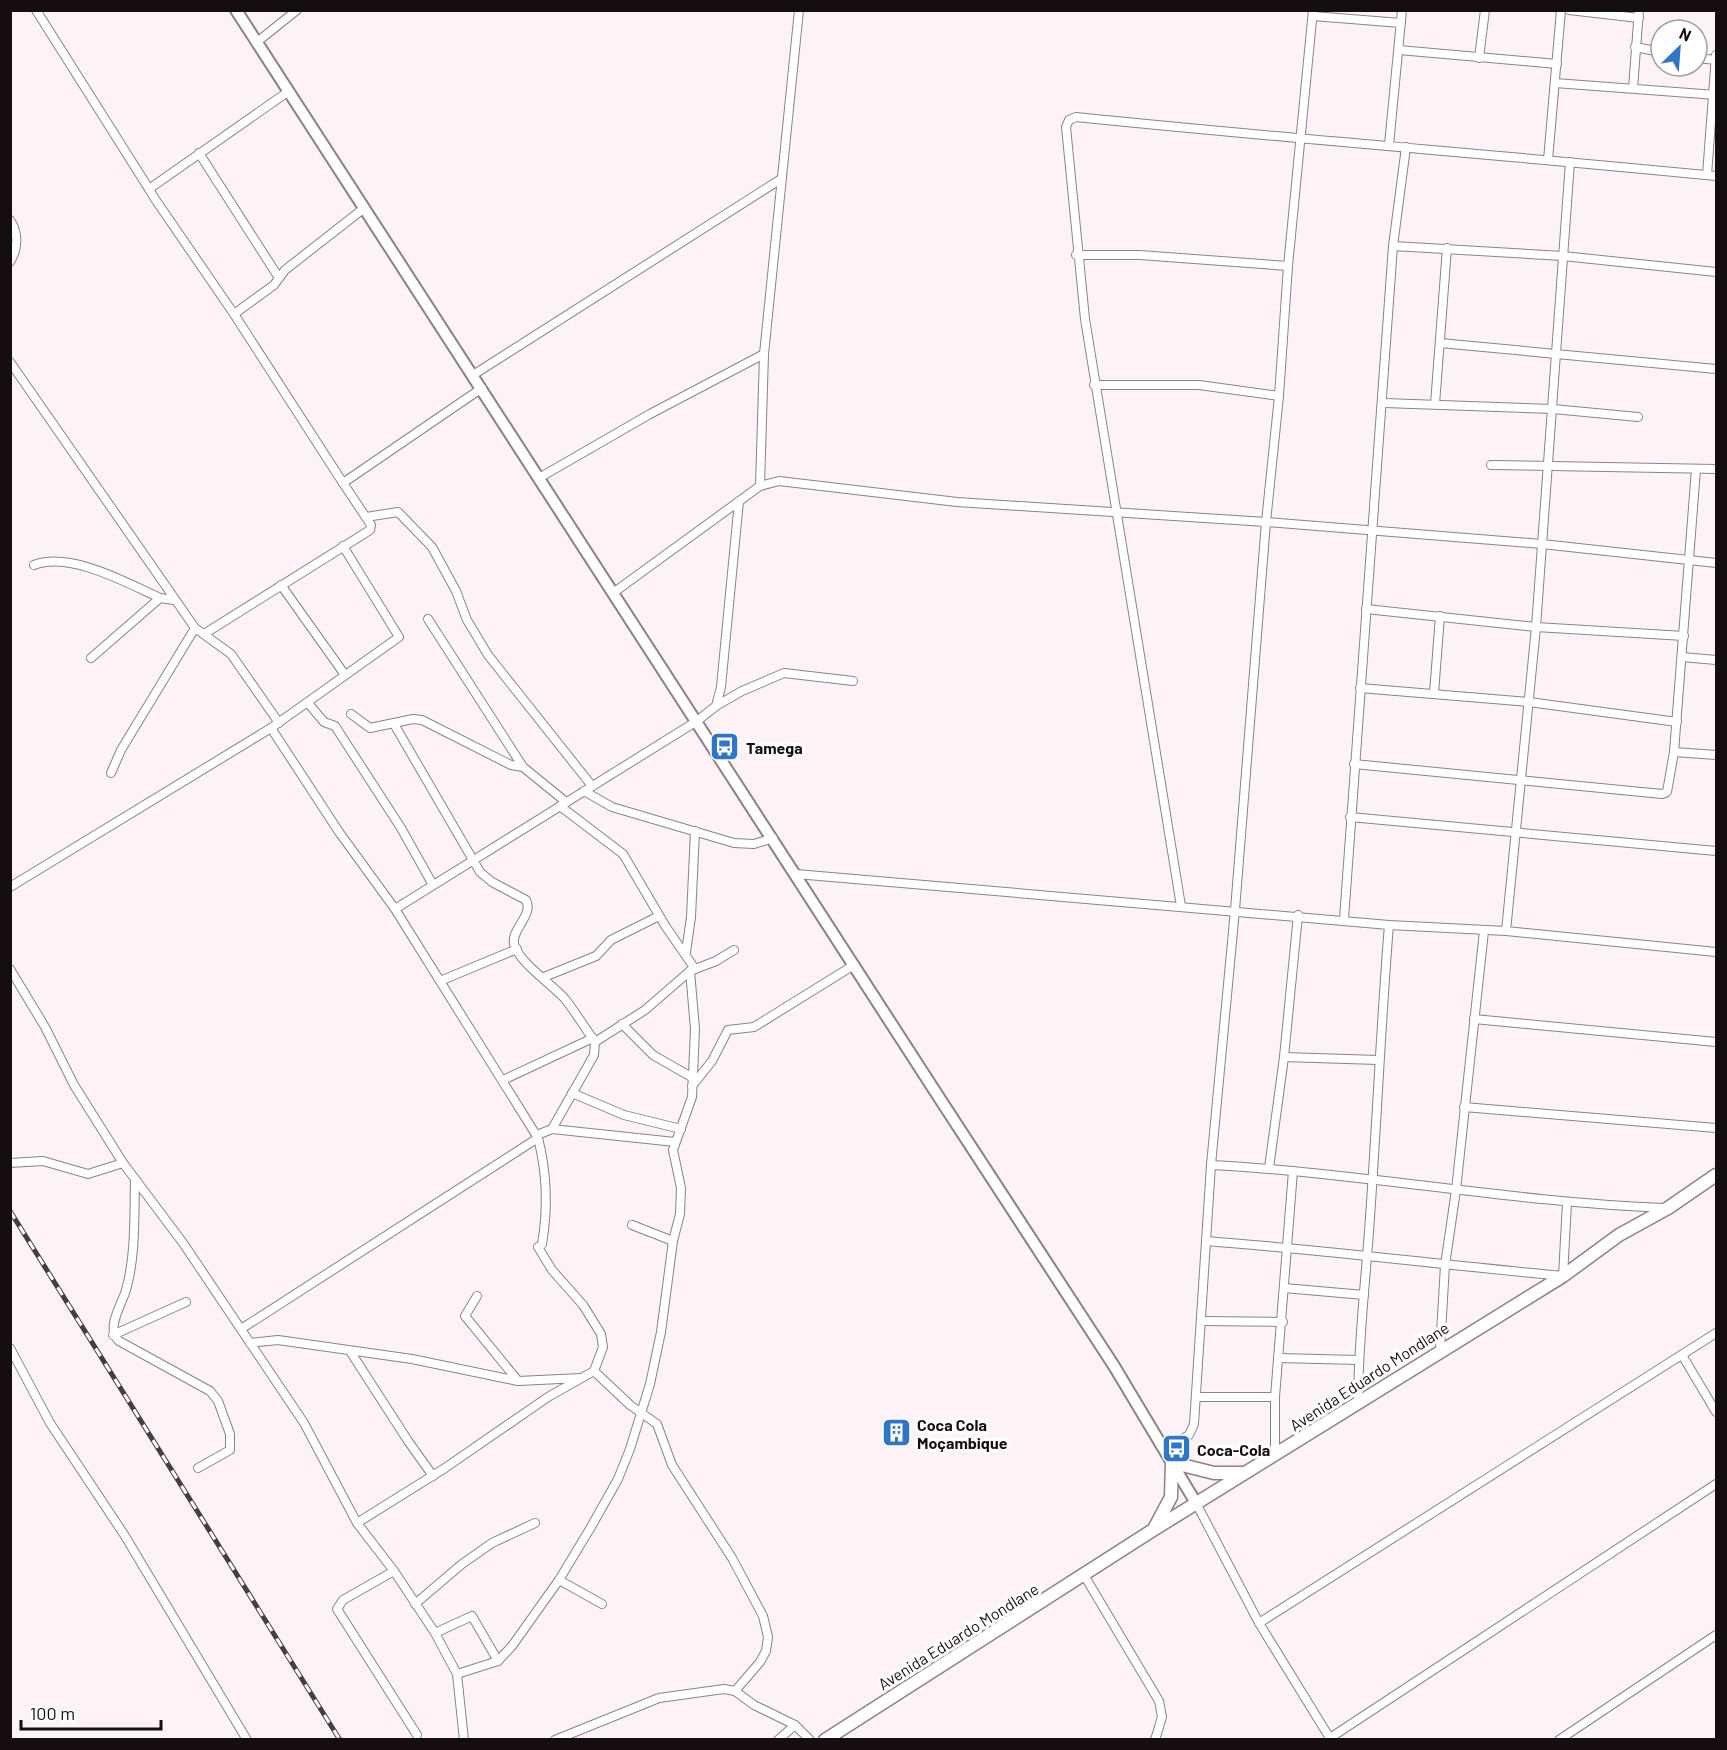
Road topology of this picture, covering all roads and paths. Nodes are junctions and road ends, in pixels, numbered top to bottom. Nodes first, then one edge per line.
1 (36, 10) edge
2 (237, 10) edge
3 (297, 10) edge
4 (799, 10) edge
5 (1402, 10) edge
6 (1485, 10) edge
7 (1561, 10) edge
8 (1569, 10) edge
9 (1313, 13) edge
10 (1639, 14) edge
11 (1401, 23) junction
12 (257, 42) junction
13 (1635, 47) junction
14 (1399, 50) junction
15 (1649, 50) edge
16 (1716, 55) edge
17 (1479, 58) junction
18 (1716, 60) edge
19 (1557, 64) junction
20 (1555, 83) junction
21 (1633, 88) junction
22 (289, 91) junction
23 (1715, 95) edge
24 (1300, 140) junction
25 (1389, 146) junction
26 (1406, 147) junction
27 (199, 153) junction
28 (1548, 160) junction
29 (1570, 162) junction
30 (1707, 176) junction
31 (1716, 176) edge
32 (781, 179) junction
33 (149, 189) junction
34 (363, 209) junction
35 (10, 220) edge
36 (1393, 246) junction
37 (1447, 248) junction
38 (1076, 255) junction
39 (1563, 256) junction
40 (10, 262) edge
41 (1288, 266) junction
42 (1716, 272) edge
43 (279, 278) junction
44 (234, 314) junction
45 (1440, 342) junction
46 (764, 354) junction
47 (1557, 354) junction
48 (10, 362) edge
49 (1716, 369) edge
50 (473, 375) junction
51 (1094, 385) junction
52 (482, 388) junction
53 (1279, 396) junction
54 (1384, 403) junction
55 (1435, 404) junction
56 (1553, 409) junction
57 (1638, 417) dead end
58 (1491, 465) dead end
59 (1548, 467) junction
60 (1696, 469) junction
61 (1716, 469) edge
62 (539, 478) junction
63 (343, 483) junction
64 (760, 486) junction
65 (740, 501) junction
66 (1117, 512) junction
67 (366, 517) junction
68 (1266, 522) junction
69 (1372, 532) junction
70 (1542, 544) junction
71 (343, 546) junction
72 (1691, 560) junction
73 (1716, 563) edge
74 (34, 565) dead end
75 (281, 585) junction
76 (613, 593) junction
77 (160, 598) junction
78 (174, 600) junction
79 (1366, 609) junction
80 (1440, 616) junction
81 (428, 619) dead end
82 (1536, 627) junction
83 (195, 628) junction
84 (204, 634) junction
85 (1684, 636) junction
86 (1682, 657) junction
87 (91, 658) dead end
88 (1716, 660) edge
89 (345, 675) junction
90 (853, 681) dead end
91 (1360, 688) junction
92 (1434, 693) junction
93 (1529, 702) junction
94 (308, 703) junction
95 (716, 706) junction
96 (351, 714) dead end
97 (697, 721) junction
98 (1677, 722) junction
99 (279, 723) junction
100 (394, 724) junction
101 (271, 728) junction
102 (1674, 752) junction
103 (1716, 754) edge
104 (1354, 764) junction
105 (523, 766) junction
106 (111, 773) dead end
107 (1522, 778) junction
108 (592, 786) junction
109 (584, 791) junction
110 (563, 804) junction
111 (1350, 818) junction
112 (695, 831) junction
113 (1517, 831) junction
114 (774, 838) junction
115 (1716, 851) edge
116 (473, 861) junction
117 (796, 874) junction
118 (433, 885) junction
119 (10, 887) edge
120 (1181, 906) junction
121 (394, 909) junction
122 (1235, 910) junction
123 (1298, 915) junction
124 (659, 916) junction
125 (1344, 919) junction
126 (1389, 925) junction
127 (1484, 931) junction
128 (1506, 931) junction
129 (517, 949) junction
130 (734, 950) dead end
131 (686, 952) junction
132 (1716, 952) edge
133 (854, 965) junction
134 (10, 969) edge
135 (692, 970) junction
136 (544, 977) junction
137 (440, 981) junction
138 (1474, 1019) junction
139 (622, 1024) junction
140 (594, 1040) junction
141 (1716, 1042) edge
142 (1284, 1057) junction
143 (1378, 1060) junction
144 (503, 1080) junction
145 (693, 1082) junction
146 (572, 1093) junction
147 (1464, 1107) junction
148 (1716, 1128) edge
149 (552, 1129) junction
150 (681, 1129) junction
151 (538, 1136) junction
152 (675, 1142) junction
153 (10, 1163) edge
154 (123, 1163) junction
155 (1211, 1165) junction
156 (1269, 1168) junction
157 (1293, 1171) junction
158 (1716, 1175) edge
159 (135, 1179) junction
160 (1373, 1180) junction
161 (1456, 1190) junction
162 (1567, 1203) junction
163 (1668, 1208) junction
164 (632, 1225) dead end
165 (673, 1240) junction
166 (1206, 1241) junction
167 (1288, 1247) junction
168 (1368, 1254) junction
169 (1445, 1265) junction
170 (1563, 1276) junction
171 (1284, 1288) junction
172 (1364, 1295) junction
173 (477, 1296) dead end
174 (186, 1302) dead end
175 (1202, 1321) junction
176 (1283, 1322) junction
177 (242, 1329) junction
178 (1716, 1333) edge
179 (113, 1335) junction
180 (250, 1343) junction
181 (10, 1348) edge
182 (1440, 1350) junction
183 (350, 1351) junction
184 (1682, 1355) junction
185 (1278, 1358) junction
186 (1358, 1360) junction
187 (594, 1371) junction
188 (586, 1377) junction
189 (518, 1380) junction
190 (1197, 1397) junction
191 (1275, 1397) junction
192 (1358, 1404) junction
193 (1716, 1412) edge
194 (642, 1413) junction
195 (1165, 1449) junction
196 (1275, 1455) junction
197 (1173, 1462) junction
198 (198, 1468) dead end
199 (1246, 1472) junction
200 (433, 1476) junction
201 (1716, 1484) edge
202 (1196, 1503) junction
203 (357, 1523) junction
204 (535, 1523) dead end
205 (1153, 1530) junction
206 (394, 1571) junction
207 (1084, 1575) junction
208 (559, 1580) junction
209 (415, 1604) junction
210 (602, 1604) dead end
211 (1259, 1623) junction
212 (435, 1633) junction
213 (1716, 1635) edge
214 (498, 1661) junction
215 (457, 1674) junction
216 (735, 1691) junction
217 (795, 1725) junction
218 (417, 1735) dead end
219 (462, 1738) edge
220 (1330, 1739) edge
221 (247, 1740) edge
222 (555, 1740) edge
223 (778, 1740) edge
224 (810, 1740) edge
225 (825, 1740) edge
226 (1155, 1740) edge
227 (1559, 1740) edge

1 - 33 street
2 - 12 main road
3 - 12 street
4 - 32 street
5 - 11 street
6 - 17 street
7 - 19 street
8 - 10 street
9 - 11 street
9 - 24 street
10 - 13 street
11 - 14 street
12 - 22 main road
13 - 15 street
13 - 21 street
14 - 17 street
14 - 25 street
16 - 18 street
17 - 19 street
18 - 23 street
19 - 20 street
20 - 21 street
20 - 28 street
21 - 23 street
22 - 27 street
22 - 34 main road
23 - 30 street
24 - 25 street
24 - 38 street
24 - 41 street
25 - 26 street
26 - 28 street
26 - 36 street
27 - 33 street
27 - 43 street
28 - 29 street
29 - 30 street
29 - 39 street
30 - 31 street
32 - 46 street
32 - 50 street
33 - 44 street
34 - 43 street
34 - 50 main road
35 - 40 street
36 - 37 street
36 - 54 street
37 - 39 street
37 - 45 street
38 - 41 street
38 - 51 street
39 - 42 street
39 - 47 street
41 - 53 street
43 - 44 street
44 - 63 street
45 - 47 street
45 - 55 street
46 - 62 street
46 - 64 street
47 - 49 street
47 - 56 street
48 - 78 street
50 - 52 main road
51 - 53 street
51 - 66 street
52 - 62 main road
52 - 63 street
53 - 68 street
54 - 55 street
54 - 69 street
55 - 56 street
56 - 57 street
56 - 59 street
58 - 59 street
59 - 60 street
59 - 70 street
60 - 61 street
60 - 72 street
62 - 76 main road
63 - 67 street
64 - 65 street
64 - 66 street
65 - 76 street
65 - 95 street
66 - 68 street
66 - 120 street
67 - 71 street
67 - 108 street
68 - 69 street
68 - 122 street
69 - 70 street
69 - 79 street
70 - 72 street
70 - 82 street
71 - 75 street
71 - 89 street
72 - 73 street
72 - 85 street
74 - 77 street
75 - 84 street
75 - 89 street
76 - 97 main road
77 - 78 street
77 - 87 street
78 - 83 street
79 - 80 street
79 - 91 street
80 - 82 street
80 - 92 street
81 - 105 street
82 - 85 street
82 - 93 street
83 - 84 street
83 - 106 street
84 - 99 street
85 - 86 street
86 - 88 street
86 - 98 street
89 - 94 street
90 - 95 street
91 - 92 street
91 - 104 street
92 - 93 street
93 - 98 street
93 - 107 street
94 - 99 street
94 - 118 street
95 - 97 street
96 - 100 street
97 - 108 street
97 - 114 main road
98 - 102 street
99 - 101 street
100 - 105 street
100 - 116 street
101 - 119 street
101 - 121 street
102 - 103 street
102 - 107 street
104 - 107 street
104 - 111 street
105 - 110 street
107 - 113 street
108 - 109 street
109 - 110 street
109 - 112 street
110 - 116 street
110 - 124 street
111 - 113 street
111 - 125 street
112 - 114 street
112 - 131 street
113 - 115 street
113 - 128 street
114 - 117 main road
116 - 118 street
116 - 129 street
117 - 120 street
117 - 133 main road
118 - 121 street
120 - 122 street
121 - 137 street
122 - 123 street
122 - 155 street
123 - 125 street
123 - 142 street
124 - 131 street
124 - 136 street
125 - 126 street
126 - 127 street
126 - 143 street
127 - 128 street
127 - 138 street
128 - 132 street
129 - 136 street
129 - 137 street
130 - 135 street
131 - 135 street
133 - 145 street
133 - 195 main road
134 - 154 street
135 - 139 street
135 - 145 street
136 - 140 street
137 - 144 street
138 - 141 street
138 - 147 street
139 - 140 street
139 - 145 street
140 - 144 street
140 - 146 street
142 - 143 street
142 - 156 street
143 - 160 street
144 - 151 street
145 - 150 street
146 - 149 street
146 - 150 street
147 - 148 street
147 - 161 street
149 - 151 street
149 - 152 street
150 - 152 street
151 - 177 street
151 - 187 street
152 - 165 street
153 - 154 street
154 - 159 street
155 - 156 street
155 - 166 street
156 - 157 street
157 - 160 street
157 - 167 street
158 - 163 main road, Avenida Eduardo Mondlane
159 - 177 street
159 - 179 street
160 - 161 street
160 - 168 street
161 - 162 street
161 - 169 street
162 - 163 street
162 - 170 street
163 - 170 main road, Avenida Eduardo Mondlane
164 - 165 street
165 - 194 street
166 - 167 street
166 - 175 street
167 - 168 street
167 - 171 street
168 - 169 street
168 - 172 street
169 - 170 street
169 - 182 street
170 - 182 main road, Avenida Eduardo Mondlane
171 - 172 street
171 - 176 street
172 - 186 street
173 - 189 street
174 - 179 street
175 - 176 street
175 - 190 street
176 - 185 street
177 - 180 street
178 - 184 street
179 - 198 street
180 - 183 street
180 - 203 street
181 - 221 street
182 - 192 main road, Avenida Eduardo Mondlane
183 - 189 street
183 - 200 street
184 - 193 street
184 - 211 street
185 - 186 street
185 - 191 street
186 - 192 street
187 - 188 street
187 - 194 street
188 - 189 street
188 - 200 street
190 - 191 street
190 - 195 street
191 - 196 street
192 - 196 main road, Avenida Eduardo Mondlane
194 - 208 street
194 - 216 street
195 - 197 main road
196 - 199 main road, Avenida Eduardo Mondlane
197 - 199 main road
197 - 202 main road
197 - 205 main road
199 - 202 main road, Avenida Eduardo Mondlane
200 - 203 street
201 - 220 street
202 - 205 main road, Avenida Eduardo Mondlane
202 - 211 street
203 - 206 street
204 - 209 street
205 - 207 main road, Avenida Eduardo Mondlane
206 - 209 street
206 - 218 street
207 - 225 main road, Avenida Eduardo Mondlane
207 - 226 street
208 - 210 street
208 - 214 street
209 - 212 street
211 - 220 street
212 - 214 street
212 - 215 street
213 - 227 street
214 - 215 street
215 - 219 street
216 - 217 street
216 - 222 street
217 - 223 street
217 - 224 street

